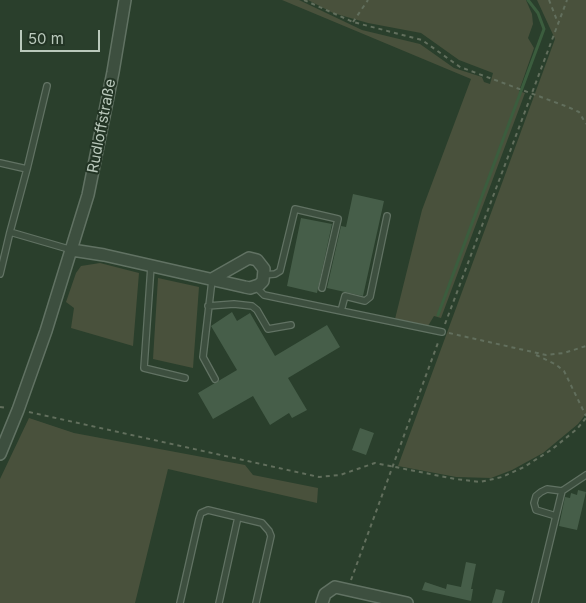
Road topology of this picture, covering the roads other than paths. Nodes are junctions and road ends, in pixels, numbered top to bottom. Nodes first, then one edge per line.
1 (125, 0) edge
2 (48, 86) dead end
3 (0, 163) edge
4 (27, 169) junction
5 (386, 216) dead end
6 (10, 232) junction
7 (72, 250) junction
8 (151, 266) junction
9 (0, 274) edge
10 (264, 275) junction
11 (212, 279) junction
12 (255, 286) junction
13 (322, 288) dead end
14 (208, 306) junction
15 (341, 311) junction
16 (291, 325) dead end
17 (442, 332) road end
18 (185, 378) dead end
19 (215, 379) dead end
20 (0, 454) edge
21 (586, 475) edge
22 (562, 492) junction
23 (556, 516) junction
24 (238, 518) junction
25 (180, 603) edge
26 (219, 603) edge
27 (256, 603) edge
28 (322, 603) edge
29 (407, 603) edge
30 (535, 603) edge

1 - 7 street, Rudloffstraße
2 - 4 lane
3 - 4 lane
4 - 6 lane
5 - 15 lane
6 - 7 lane
6 - 9 lane
7 - 8 street
7 - 20 street, Rudloffstraße
8 - 11 street
8 - 18 lane
10 - 11 street
10 - 12 street
10 - 13 lane
11 - 12 street
11 - 14 lane
12 - 15 lane
14 - 16 lane
14 - 19 lane
15 - 17 lane
21 - 22 lane
22 - 23 lane
22 - 23 lane
23 - 30 lane
24 - 25 lane
24 - 26 lane
24 - 27 lane
28 - 29 street

